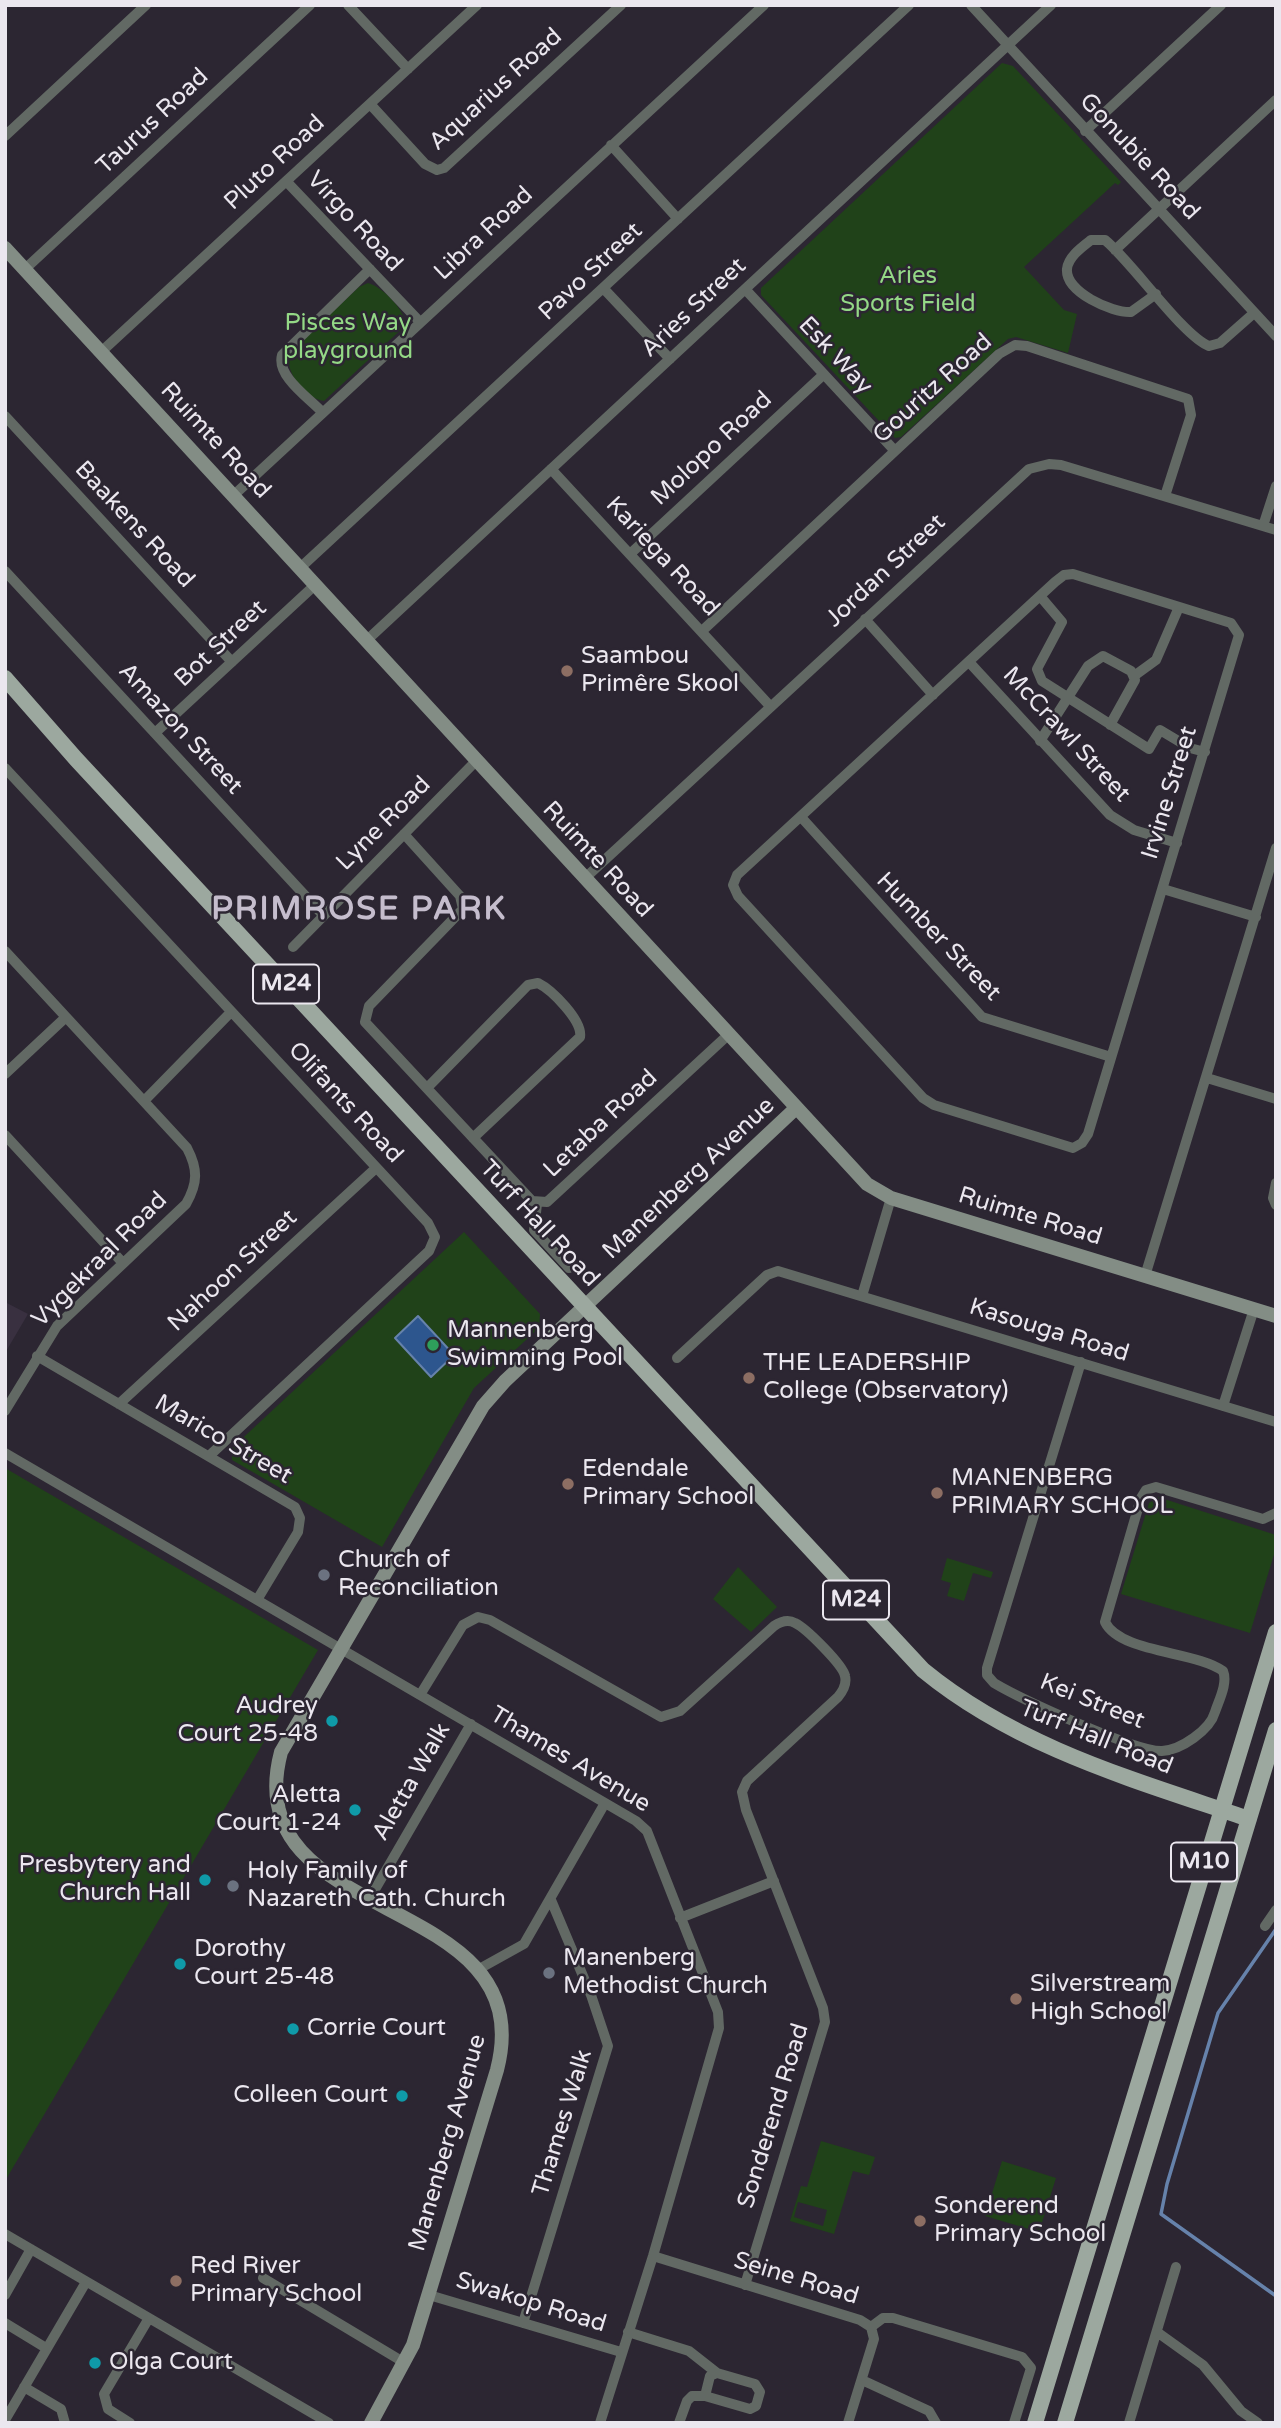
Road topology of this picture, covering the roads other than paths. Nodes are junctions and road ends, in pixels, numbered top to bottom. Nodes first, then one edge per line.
1 (146, 5) edge
2 (310, 5) edge
3 (348, 5) edge
4 (477, 5) edge
5 (621, 5) edge
6 (764, 5) edge
7 (909, 5) edge
8 (971, 5) edge
9 (1051, 5) edge
10 (1221, 5) edge
11 (1009, 44) junction
12 (408, 69) junction
13 (1276, 100) edge
14 (370, 104) junction
15 (1085, 131) junction
16 (5, 136) edge
17 (611, 145) junction
18 (286, 181) junction
19 (1159, 209) junction
20 (678, 219) junction
21 (5, 248) edge
22 (1115, 250) junction
23 (25, 269) junction
24 (370, 269) junction
25 (604, 289) junction
26 (745, 289) junction
27 (1156, 294) junction
28 (1254, 313) junction
29 (420, 322) junction
30 (1276, 336) edge
31 (101, 352) junction
32 (670, 359) junction
33 (823, 375) junction
34 (322, 412) junction
35 (5, 416) edge
36 (895, 451) junction
37 (551, 469) junction
38 (1276, 486) edge
39 (234, 495) junction
40 (1165, 496) junction
41 (1263, 526) junction
42 (1276, 530) edge
43 (630, 554) junction
44 (300, 568) junction
45 (5, 571) edge
46 (315, 585) junction
47 (1040, 596) junction
48 (1179, 607) junction
49 (865, 620) junction
50 (702, 631) junction
51 (366, 640) junction
52 (232, 662) junction
53 (969, 662) junction
54 (1134, 676) junction
55 (5, 678) edge
56 (5, 690) edge
57 (933, 695) junction
58 (1068, 699) junction
59 (770, 706) junction
60 (1111, 725) junction
61 (155, 733) junction
62 (1040, 741) junction
63 (1205, 752) junction
64 (76, 759) junction
65 (475, 761) junction
66 (5, 768) edge
67 (800, 817) junction
68 (404, 834) junction
69 (1177, 843) junction
70 (1276, 848) edge
71 (583, 879) junction
72 (1163, 889) junction
73 (323, 915) junction
74 (1256, 917) junction
75 (293, 947) dead end
76 (5, 951) edge
77 (231, 1012) junction
78 (66, 1017) junction
79 (728, 1035) junction
80 (1111, 1057) junction
81 (5, 1074) edge
82 (1207, 1077) junction
83 (427, 1088) junction
84 (1276, 1099) edge
85 (144, 1101) junction
86 (796, 1110) junction
87 (5, 1135) edge
88 (473, 1138) junction
89 (376, 1168) junction
90 (1276, 1183) edge
91 (891, 1198) junction
92 (537, 1204) junction
93 (1276, 1205) edge
94 (122, 1262) junction
95 (569, 1268) dead end
96 (1145, 1276) junction
97 (862, 1296) junction
98 (585, 1308) junction
99 (1254, 1309) junction
100 (1276, 1316) edge
101 (37, 1356) junction
102 (677, 1358) dead end
103 (1081, 1362) junction
104 (119, 1404) junction
105 (1223, 1406) junction
106 (5, 1411) edge
107 (1276, 1422) edge
108 (5, 1452) edge
109 (209, 1457) junction
110 (1276, 1513) edge
111 (257, 1600) junction
112 (1276, 1632) edge
113 (340, 1648) junction
114 (420, 1695) junction
115 (471, 1724) junction
116 (1276, 1730) edge
117 (1270, 1769) edge
118 (605, 1803) junction
119 (1220, 1809) junction
120 (1250, 1819) junction
121 (774, 1881) junction
122 (370, 1898) junction
123 (551, 1900) junction
124 (1276, 1910) edge
125 (680, 1918) junction
126 (1265, 1926) dead end
127 (479, 1969) junction
128 (5, 2234) edge
129 (32, 2249) junction
130 (653, 2256) junction
131 (1176, 2267) dead end
132 (263, 2278) dead end
133 (86, 2282) junction
134 (745, 2285) junction
135 (5, 2295) edge
136 (429, 2295) junction
137 (149, 2318) junction
138 (5, 2323) edge
139 (523, 2323) junction
140 (871, 2327) junction
141 (628, 2332) junction
142 (1157, 2332) junction
143 (46, 2348) junction
144 (621, 2352) junction
145 (405, 2363) junction
146 (717, 2373) junction
147 (862, 2380) junction
148 (24, 2387) junction
149 (705, 2396) junction
150 (5, 2420) edge
151 (1134, 2421) edge
152 (65, 2423) edge
153 (130, 2423) edge
154 (329, 2423) edge
155 (370, 2423) edge
156 (600, 2423) edge
157 (679, 2423) edge
158 (848, 2423) edge
159 (936, 2423) edge
160 (1014, 2423) edge
161 (1035, 2423) edge
162 (1065, 2423) edge
163 (1258, 2423) edge

1 - 16 street
2 - 23 street, Taurus Road
3 - 12 street
4 - 12 street, Pluto Road
5 - 14 street, Aquarius Road
6 - 17 street, Libra Road
7 - 20 street, Pavo Street
8 - 11 street, Gonubie Road
9 - 11 street, Aries Street
10 - 15 street
11 - 15 street, Gonubie Road
11 - 26 street, Aries Street
12 - 14 street, Pluto Road
13 - 19 street
14 - 18 street, Pluto Road
15 - 19 street, Gonubie Road
17 - 20 street
17 - 29 street, Libra Road
18 - 24 street, Virgo Road
18 - 31 street, Pluto Road
19 - 22 street
19 - 28 street, Gonubie Road
20 - 25 street, Pavo Street
21 - 23 street, Ruimte Road
22 - 27 street
22 - 27 street
23 - 31 street, Ruimte Road
24 - 29 street, Virgo Road
24 - 34 street
25 - 32 street
25 - 44 street, Pavo Street
26 - 32 street, Aries Street
26 - 33 street, Esk Way
27 - 28 street
28 - 30 street, Gonubie Road
29 - 34 street, Libra Road
31 - 39 street, Ruimte Road
32 - 37 street, Aries Street
33 - 36 street, Esk Way
33 - 43 street, Molopo Road
34 - 39 street, Libra Road
35 - 52 street, Baakens Road
36 - 40 street, Gouritz Road
36 - 50 street, Gouritz Road
37 - 43 street, Kariega Road
37 - 51 street, Aries Street
38 - 41 street
39 - 44 street, Ruimte Road
40 - 41 street, Jordan Street
40 - 49 street, Jordan Street
41 - 42 street, Jordan Street
43 - 50 street, Kariega Road
44 - 46 street, Ruimte Road
45 - 61 street, Amazon Street
46 - 51 street, Ruimte Road
46 - 52 street, Bot Street
47 - 48 street, Irvine Street
47 - 53 street, Irvine Street
47 - 58 street
48 - 54 street
48 - 63 street, Irvine Street
49 - 57 street
49 - 59 street, Jordan Street
50 - 59 street, Kariega Road
51 - 65 street, Ruimte Road
52 - 61 street, Bot Street
53 - 57 street, Irvine Street
53 - 62 street, McCrawl Street
54 - 58 street
54 - 60 street
55 - 64 main road, Turf Hall Road / M24
56 - 64 main road, Turf Hall Road / M24
57 - 67 street, Irvine Street
58 - 60 street
58 - 62 street
59 - 71 street, Jordan Street
60 - 63 street
61 - 73 street, Amazon Street
62 - 69 street, McCrawl Street
63 - 69 street, Irvine Street
64 - 98 main road, Turf Hall Road / M24
65 - 68 street, Lyne Road
65 - 71 street, Ruimte Road
66 - 77 street, Olifants Road
67 - 80 street, Humber Street
67 - 80 street, Irvine Street
68 - 73 street, Lyne Road
68 - 83 street, Letaba Road
69 - 72 street, Irvine Street
70 - 74 street
71 - 79 street, Ruimte Road
72 - 74 street
72 - 80 street, Irvine Street
73 - 75 street, Lyne Road
74 - 82 street
76 - 78 street, Vygekraal Road
77 - 85 street
77 - 89 street, Olifants Road
78 - 81 street
78 - 85 street, Vygekraal Road
79 - 86 street, Ruimte Road
79 - 92 street, Letaba Road
82 - 84 street
82 - 96 street
83 - 88 street, Letaba Road
83 - 88 street
85 - 94 street, Vygekraal Road
86 - 91 street, Ruimte Road
86 - 98 street, Manenberg Avenue
87 - 94 street
88 - 92 street, Letaba Road
89 - 104 street, Nahoon Street
89 - 109 street, Olifants Road
90 - 93 street
91 - 96 street, Ruimte Road
91 - 97 street
92 - 95 street
94 - 101 street, Vygekraal Road
96 - 99 street, Ruimte Road
97 - 102 street, Kasouga Road
97 - 103 street, Kasouga Road
98 - 113 street, Manenberg Avenue
98 - 119 main road, Turf Hall Road / M24
99 - 100 street, Ruimte Road
99 - 105 street
101 - 104 street, Marico Street
101 - 106 street, Vygekraal Road
103 - 105 street, Kasouga Road
103 - 110 street, Kei Street
104 - 109 street, Marico Street
105 - 107 street, Kasouga Road
108 - 111 street, Thames Avenue
109 - 111 street, Marico Street
111 - 113 street, Thames Avenue
112 - 119 main road, M10
113 - 114 street, Thames Avenue
113 - 122 street, Manenberg Avenue
114 - 115 street, Thames Avenue
114 - 121 street, Sonderend Road
115 - 118 street, Thames Avenue
115 - 122 street, Aletta Walk
116 - 117 main road, M10
117 - 120 main road, M10
118 - 123 street
118 - 125 street, Thames Avenue
119 - 120 main road, Turf Hall Road / M24
119 - 161 main road, M10
120 - 162 main road, M10
121 - 125 street
121 - 134 street, Sonderend Road
122 - 127 street, Manenberg Avenue
123 - 127 street
123 - 139 street, Thames Walk
124 - 126 street
125 - 130 street, Thames Avenue
127 - 136 street, Manenberg Avenue
128 - 129 street
129 - 133 street
129 - 135 street
130 - 134 street, Seine Road
130 - 141 street, Thames Avenue
131 - 142 street
132 - 145 street
133 - 137 street
133 - 143 street
134 - 140 street, Seine Road
136 - 139 street, Swakop Road
136 - 145 street, Manenberg Avenue
137 - 153 street
137 - 154 street
138 - 143 street
139 - 144 street, Swakop Road
140 - 147 street, Seine Road
140 - 160 street
141 - 144 street, Thames Avenue
141 - 146 street
142 - 151 street
142 - 163 street
143 - 148 street
144 - 156 street, Thames Avenue
145 - 155 street, Manenberg Avenue
146 - 149 street
146 - 149 street
147 - 158 street, Seine Road
147 - 159 street
148 - 150 street
148 - 152 street
149 - 157 street

